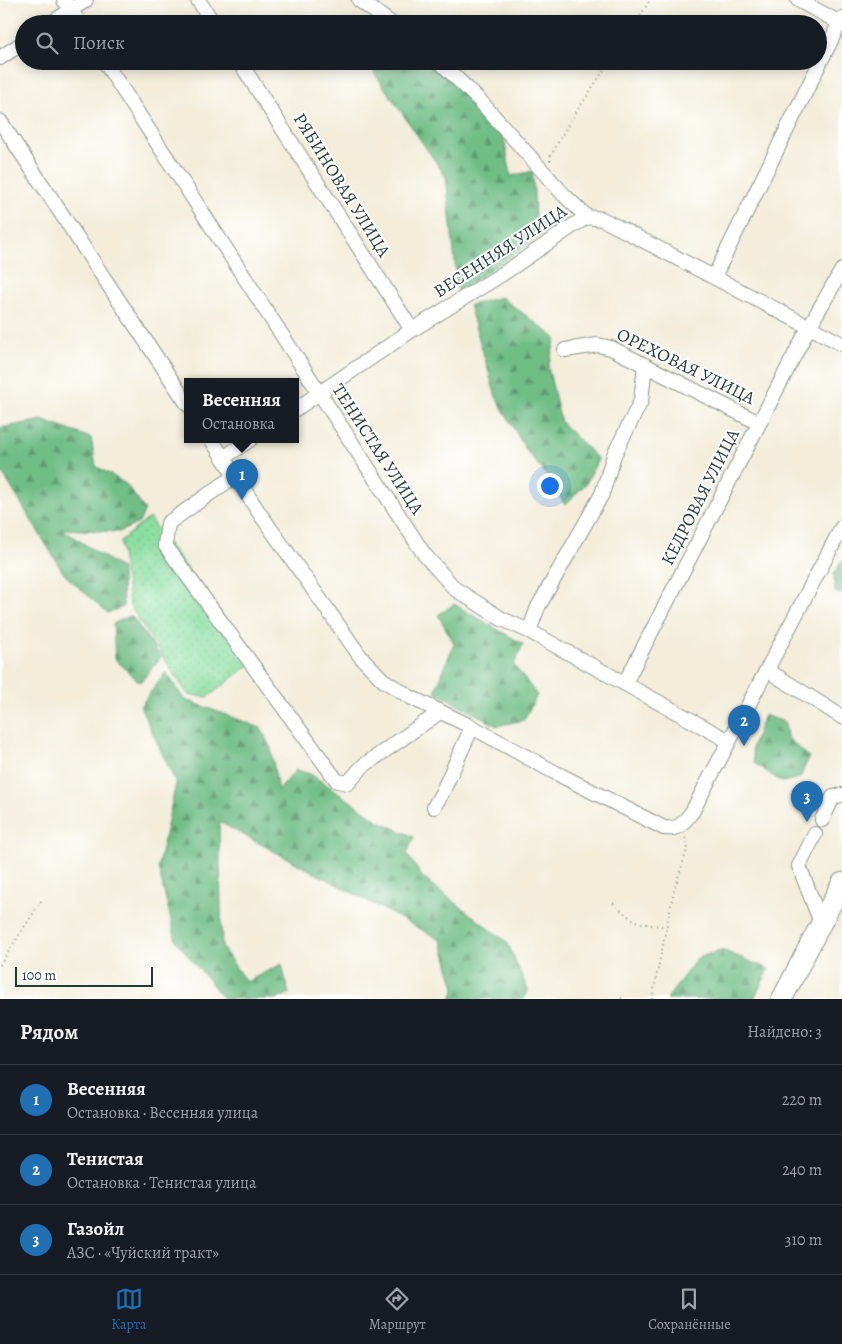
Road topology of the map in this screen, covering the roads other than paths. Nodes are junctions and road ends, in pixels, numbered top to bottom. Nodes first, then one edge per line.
1 (86, 0) edge
2 (198, 0) edge
3 (359, 0) edge
4 (798, 0) edge
5 (67, 5) edge
6 (58, 15) edge
7 (208, 15) edge
8 (380, 15) edge
9 (841, 22) edge
10 (15, 48) edge
11 (827, 50) edge
12 (0, 58) edge
13 (110, 70) edge
14 (245, 70) edge
15 (448, 70) edge
16 (817, 70) edge
17 (0, 121) edge
18 (587, 217) junction
19 (842, 270) edge
20 (714, 277) junction
21 (809, 327) junction
22 (412, 330) junction
23 (842, 344) edge
24 (565, 350) dead end
25 (645, 365) junction
26 (320, 392) junction
27 (184, 399) edge
28 (299, 407) edge
29 (759, 423) junction
30 (214, 443) edge
31 (245, 443) edge
32 (224, 458) junction
33 (234, 476) junction
34 (842, 527) edge
35 (529, 631) junction
36 (767, 670) junction
37 (625, 683) junction
38 (440, 712) junction
39 (842, 717) edge
40 (472, 727) junction
41 (729, 741) junction
42 (842, 795) edge
43 (434, 808) dead end
44 (822, 820) dead end
45 (815, 834) dead end
46 (842, 883) edge
47 (822, 923) junction
48 (782, 999) edge

1 - 5 street
2 - 7 street
3 - 8 street
4 - 9 street
5 - 6 street
9 - 11 street
10 - 12 street
13 - 26 street, ТЕНИСТАЯ УЛИЦА
14 - 22 street, РЯБИНОВАЯ УЛИЦА
15 - 18 street
16 - 20 street
17 - 27 street
18 - 20 street, ВЕСЕННЯЯ УЛИЦА
18 - 22 street, ВЕСЕННЯЯ УЛИЦА
19 - 21 street, КЕДРОВАЯ УЛИЦА
20 - 21 street, ВЕСЕННЯЯ УЛИЦА
21 - 23 street, ВЕСЕННЯЯ УЛИЦА
21 - 29 street, КЕДРОВАЯ УЛИЦА
22 - 26 street, ВЕСЕННЯЯ УЛИЦА
24 - 25 street, ОРЕХОВАЯ УЛИЦА
25 - 29 street, ОРЕХОВАЯ УЛИЦА
25 - 35 street
26 - 28 street, ВЕСЕННЯЯ УЛИЦА
26 - 35 street, ТЕНИСТАЯ УЛИЦА
29 - 37 street, КЕДРОВАЯ УЛИЦА
30 - 32 street
31 - 32 street
32 - 33 street
33 - 38 street
33 - 38 street
34 - 36 street
35 - 37 street, ТЕНИСТАЯ УЛИЦА
36 - 39 street
36 - 41 street
37 - 41 street, ТЕНИСТАЯ УЛИЦА
38 - 40 street
40 - 41 street
40 - 43 street
42 - 44 street
45 - 47 street
46 - 47 highway
47 - 48 highway

